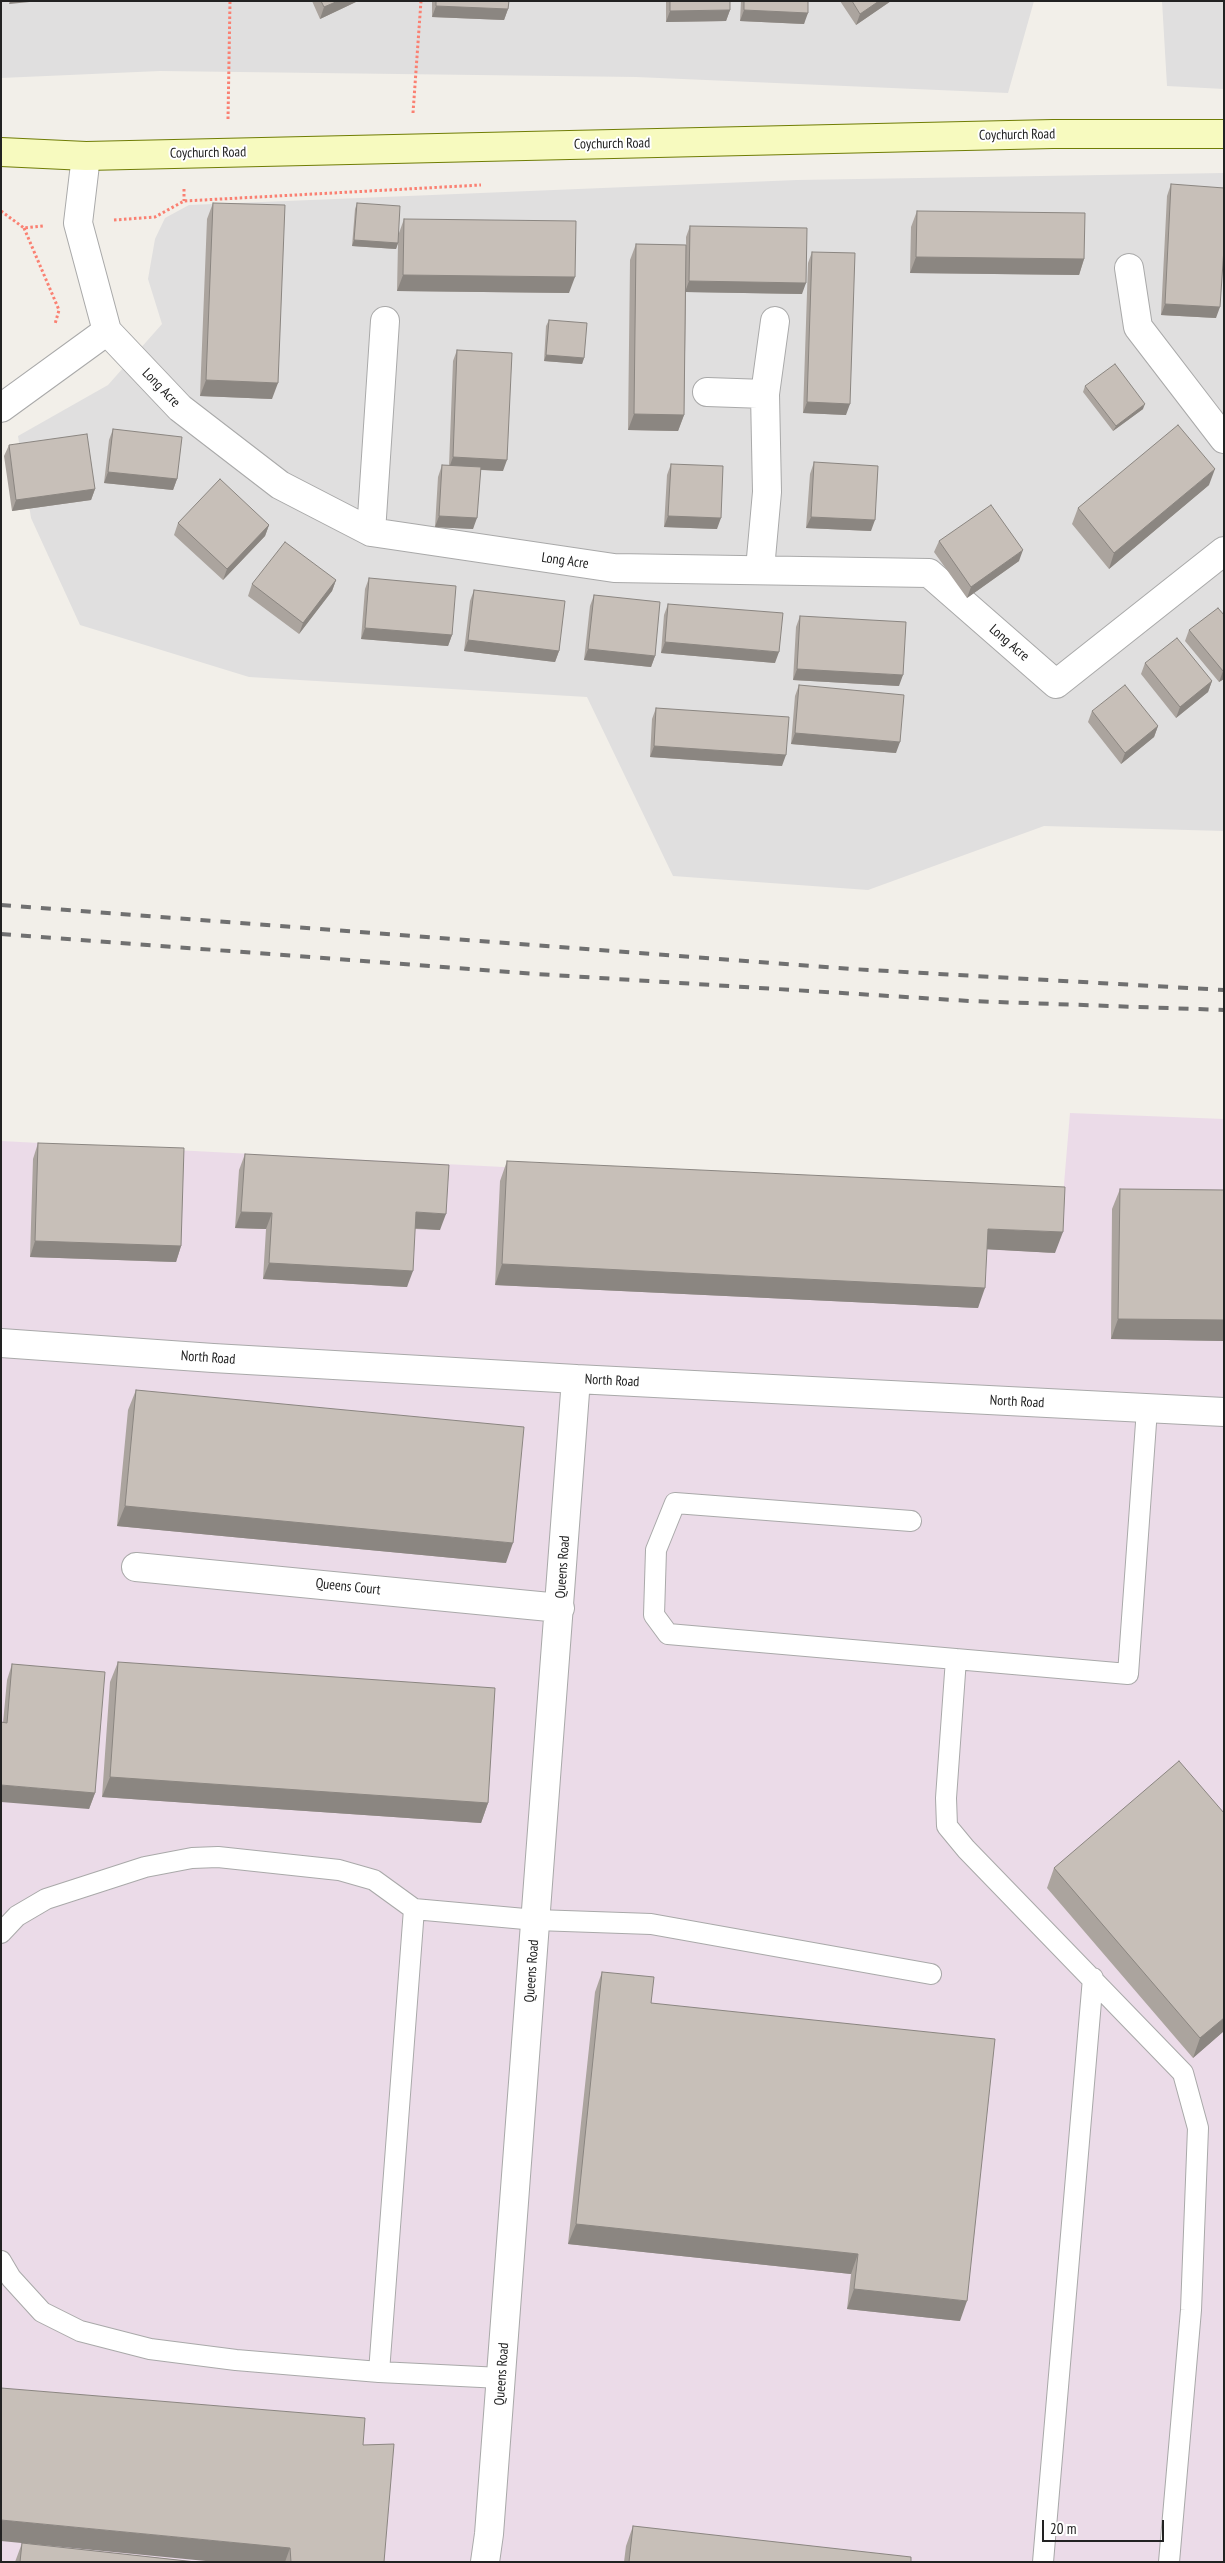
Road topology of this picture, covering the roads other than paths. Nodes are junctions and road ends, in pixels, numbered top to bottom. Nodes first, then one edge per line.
1 (1224, 134) edge
2 (1, 152) edge
3 (86, 156) junction
4 (1129, 268) dead end
5 (385, 321) dead end
6 (775, 321) dead end
7 (107, 331) junction
8 (707, 392) dead end
9 (765, 394) junction
10 (1, 408) edge
11 (1224, 439) edge
12 (371, 532) junction
13 (1224, 552) edge
14 (760, 569) junction
15 (1, 1343) edge
16 (576, 1379) junction
17 (1147, 1408) junction
18 (1224, 1412) edge
19 (911, 1522) dead end
20 (136, 1567) dead end
21 (560, 1608) junction
22 (956, 1659) junction
23 (414, 1908) junction
24 (536, 1920) junction
25 (1, 1933) edge
26 (931, 1974) dead end
27 (1093, 1978) junction
28 (1, 2261) edge
29 (379, 2372) junction
30 (501, 2378) junction
31 (485, 2562) edge
32 (1043, 2562) edge
33 (1168, 2562) edge

1 - 3 main road, Coychurch Road
2 - 3 main road, Coychurch Road
3 - 7 street, Long Acre
4 - 11 street
5 - 12 street
6 - 9 street
7 - 10 street
7 - 12 street, Long Acre
8 - 9 street
9 - 14 street
12 - 14 street, Long Acre
13 - 14 street, Long Acre
15 - 16 street, North Road
16 - 17 street, North Road
16 - 21 street, Queens Road
17 - 18 street, North Road
17 - 22 lane
19 - 22 lane
20 - 21 street, Queens Court
21 - 24 street, Queens Road
22 - 27 lane
23 - 24 lane
23 - 25 lane
23 - 29 lane
24 - 26 lane
24 - 30 street, Queens Road
27 - 32 lane
27 - 33 lane
28 - 29 lane
29 - 30 lane
30 - 31 street, Queens Road

